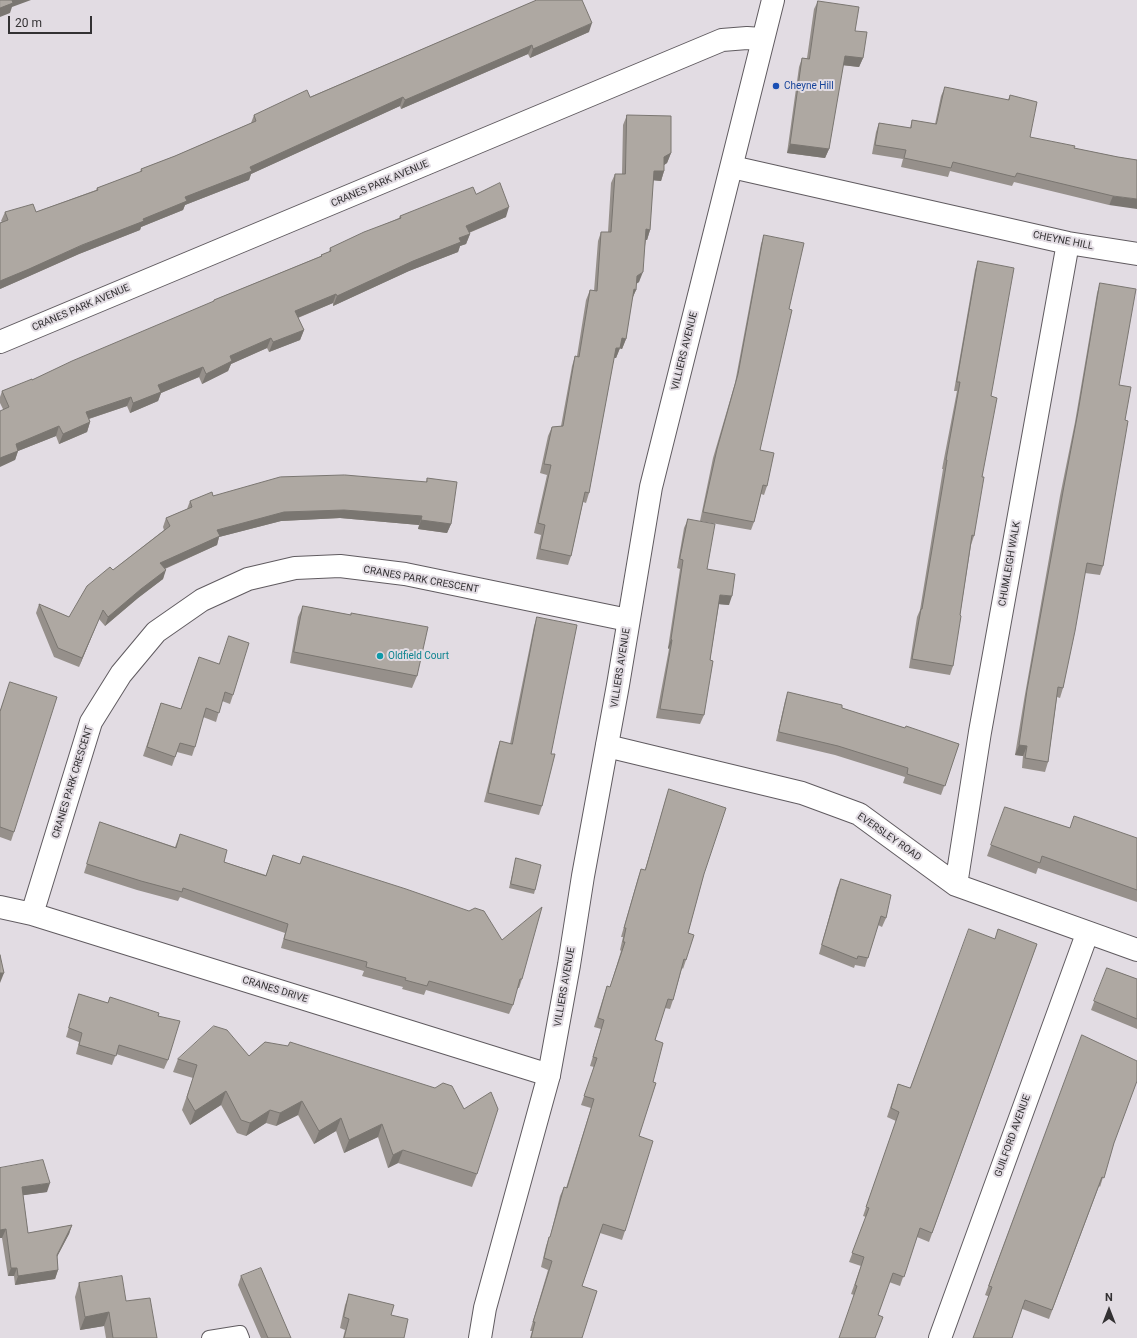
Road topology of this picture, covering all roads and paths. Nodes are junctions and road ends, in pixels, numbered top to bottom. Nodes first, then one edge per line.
1 (773, 0) edge
2 (762, 39) junction
3 (732, 167) junction
4 (1068, 243) junction
5 (1137, 254) edge
6 (0, 342) edge
7 (628, 620) junction
8 (607, 746) junction
9 (956, 886) junction
10 (0, 906) edge
11 (32, 914) junction
12 (1087, 934) junction
13 (1137, 950) edge
14 (549, 1075) junction
15 (209, 1338) edge
16 (242, 1338) edge
17 (480, 1338) edge
18 (940, 1338) edge

1 - 2 street, VILLIERS AVENUE
2 - 3 street, VILLIERS AVENUE
2 - 6 street, CRANES PARK AVENUE
3 - 4 street, CHEYNE HILL
3 - 7 street, VILLIERS AVENUE
4 - 5 street, CHEYNE HILL
4 - 9 street, CHUMLEIGH WALK
7 - 8 street, VILLIERS AVENUE
7 - 11 street, CRANES PARK CRESCENT
8 - 9 street, EVERSLEY ROAD
8 - 14 street, VILLIERS AVENUE
9 - 12 street, EVERSLEY ROAD
10 - 11 street, CRANES DRIVE
11 - 14 street, CRANES DRIVE
12 - 13 street, EVERSLEY ROAD
12 - 18 street, GUILFORD AVENUE
14 - 17 street, VILLIERS AVENUE
15 - 16 lane

